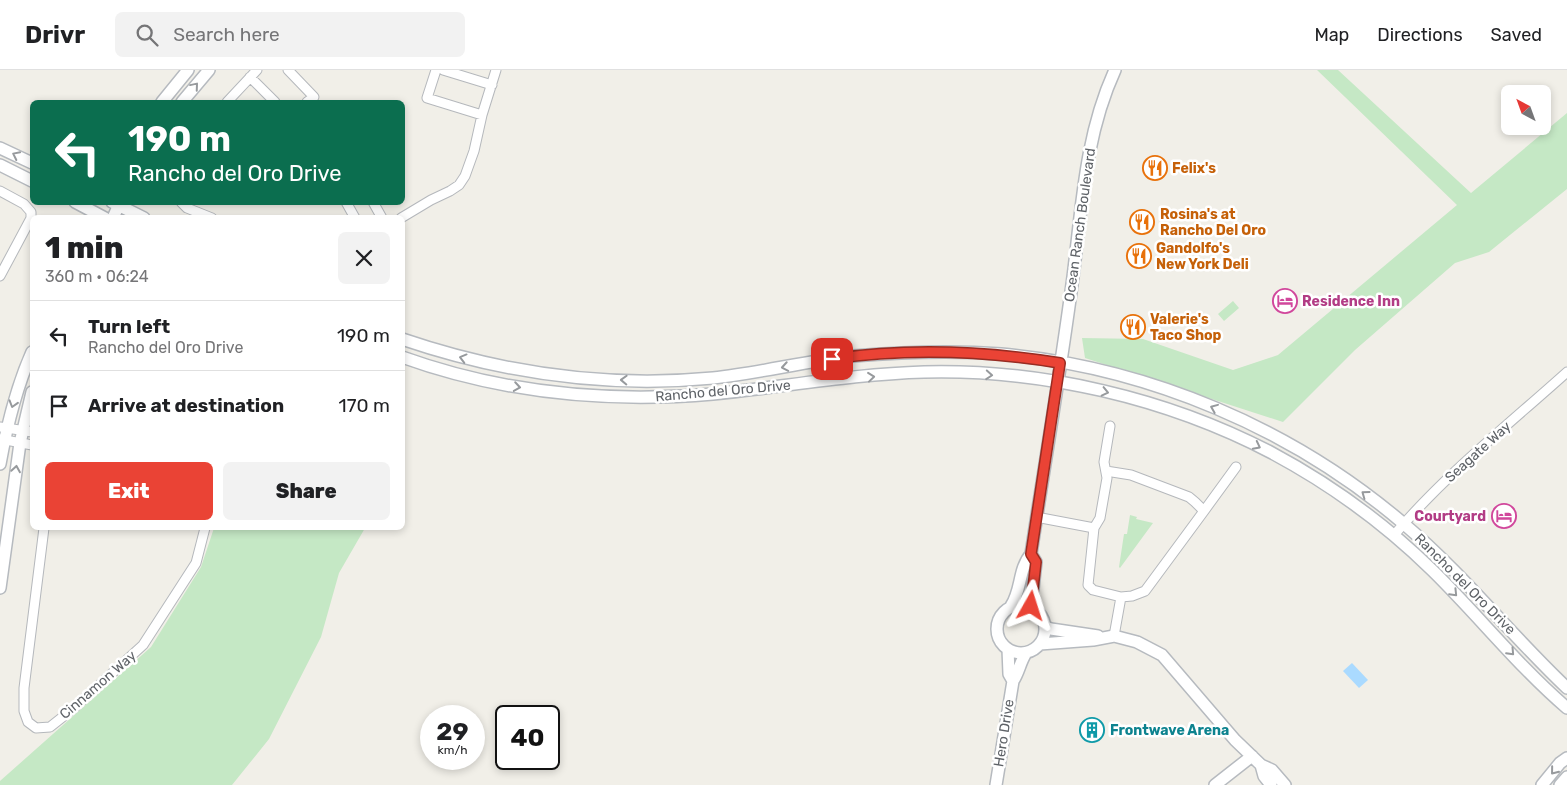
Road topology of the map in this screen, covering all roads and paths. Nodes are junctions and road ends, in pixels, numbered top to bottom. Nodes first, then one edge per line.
1 (188, 70) edge
2 (209, 70) edge
3 (288, 70) edge
4 (436, 70) edge
5 (443, 70) edge
6 (496, 70) edge
7 (1115, 70) edge
8 (253, 73) edge
9 (492, 85) junction
10 (164, 100) edge
11 (184, 100) edge
12 (229, 100) edge
13 (273, 100) edge
14 (309, 100) edge
15 (482, 116) junction
16 (0, 148) edge
17 (30, 163) edge
18 (0, 165) edge
19 (30, 180) edge
20 (0, 191) edge
21 (80, 205) edge
22 (119, 205) edge
23 (184, 205) edge
24 (31, 215) edge
25 (98, 215) edge
26 (138, 215) edge
27 (204, 215) edge
28 (405, 216) edge
29 (30, 220) edge
30 (0, 276) edge
31 (405, 340) edge
32 (30, 357) edge
33 (405, 358) edge
34 (1060, 363) junction
35 (1567, 372) edge
36 (1057, 383) junction
37 (30, 408) edge
38 (1110, 426) dead end
39 (3, 427) edge
40 (27, 431) edge
41 (2, 440) edge
42 (20, 443) junction
43 (30, 445) edge
44 (0, 464) edge
45 (1236, 467) dead end
46 (1106, 471) junction
47 (1204, 511) junction
48 (1036, 517) junction
49 (1404, 524) junction
50 (1094, 528) junction
51 (44, 530) edge
52 (205, 530) edge
53 (1394, 535) junction
54 (1031, 554) junction
55 (0, 588) edge
56 (1121, 597) junction
57 (1011, 606) junction
58 (1031, 606) junction
59 (1046, 626) junction
60 (1109, 637) junction
61 (1040, 644) junction
62 (1008, 649) junction
63 (1026, 653) junction
64 (1013, 681) junction
65 (1567, 688) edge
66 (1567, 708) edge
67 (1252, 756) junction
68 (1567, 758) edge
69 (1261, 766) junction
70 (1567, 777) edge
71 (996, 785) edge
72 (1215, 785) edge
73 (1271, 785) edge
74 (1285, 785) edge
75 (1542, 785) edge
76 (1560, 785) edge

1 - 10 main road
11 -> 2 main road
3 - 14 street
4 - 15 street
5 - 9 street
6 - 9 street
7 - 34 main road, Ocean Ranch Boulevard
8 - 12 street
8 - 13 street
9 - 15 street
15 - 28 street
17 -> 16 main road
18 - 19 main road
20 - 24 street
21 - 25 main road
22 - 26 main road
23 - 27 street
29 - 30 street
34 -> 31 main road, Rancho del Oro Drive
32 -> 39 main road
33 -> 36 main road, Rancho del Oro Drive
34 - 36 main road, Ocean Ranch Boulevard
49 -> 34 main road, Rancho del Oro Drive
35 - 49 street, Seagate Way
36 - 48 main road, Ocean Ranch Boulevard
36 -> 53 main road, Rancho del Oro Drive
37 - 40 main road
38 - 46 street
39 - 40 street
39 - 41 main road
40 - 42 main road
41 - 42 street
41 - 44 main road
42 - 43 street
55 -> 42 main road
45 - 47 street
46 - 47 street
46 - 50 street
47 - 56 street
48 - 50 street
48 - 54 main road, Ocean Ranch Boulevard
49 - 53 street, Seagate Way
49 - 65 main road, Rancho del Oro Drive
50 - 56 street
51 - 52 street, Cinnamon Way
53 -> 66 main road, Rancho del Oro Drive
54 - 57 main road
54 - 58 main road
56 - 60 street
57 - 58 main road
57 - 62 main road
58 - 59 main road
59 - 60 main road
59 - 61 main road
60 - 61 main road
60 - 67 main road
61 - 63 main road
62 - 63 main road
62 - 64 main road, Hero Drive
63 - 64 main road, Hero Drive
64 - 71 main road, Hero Drive
67 - 69 main road
67 - 72 main road
68 -> 75 main road
69 - 73 main road
69 - 74 main road
70 - 76 main road

